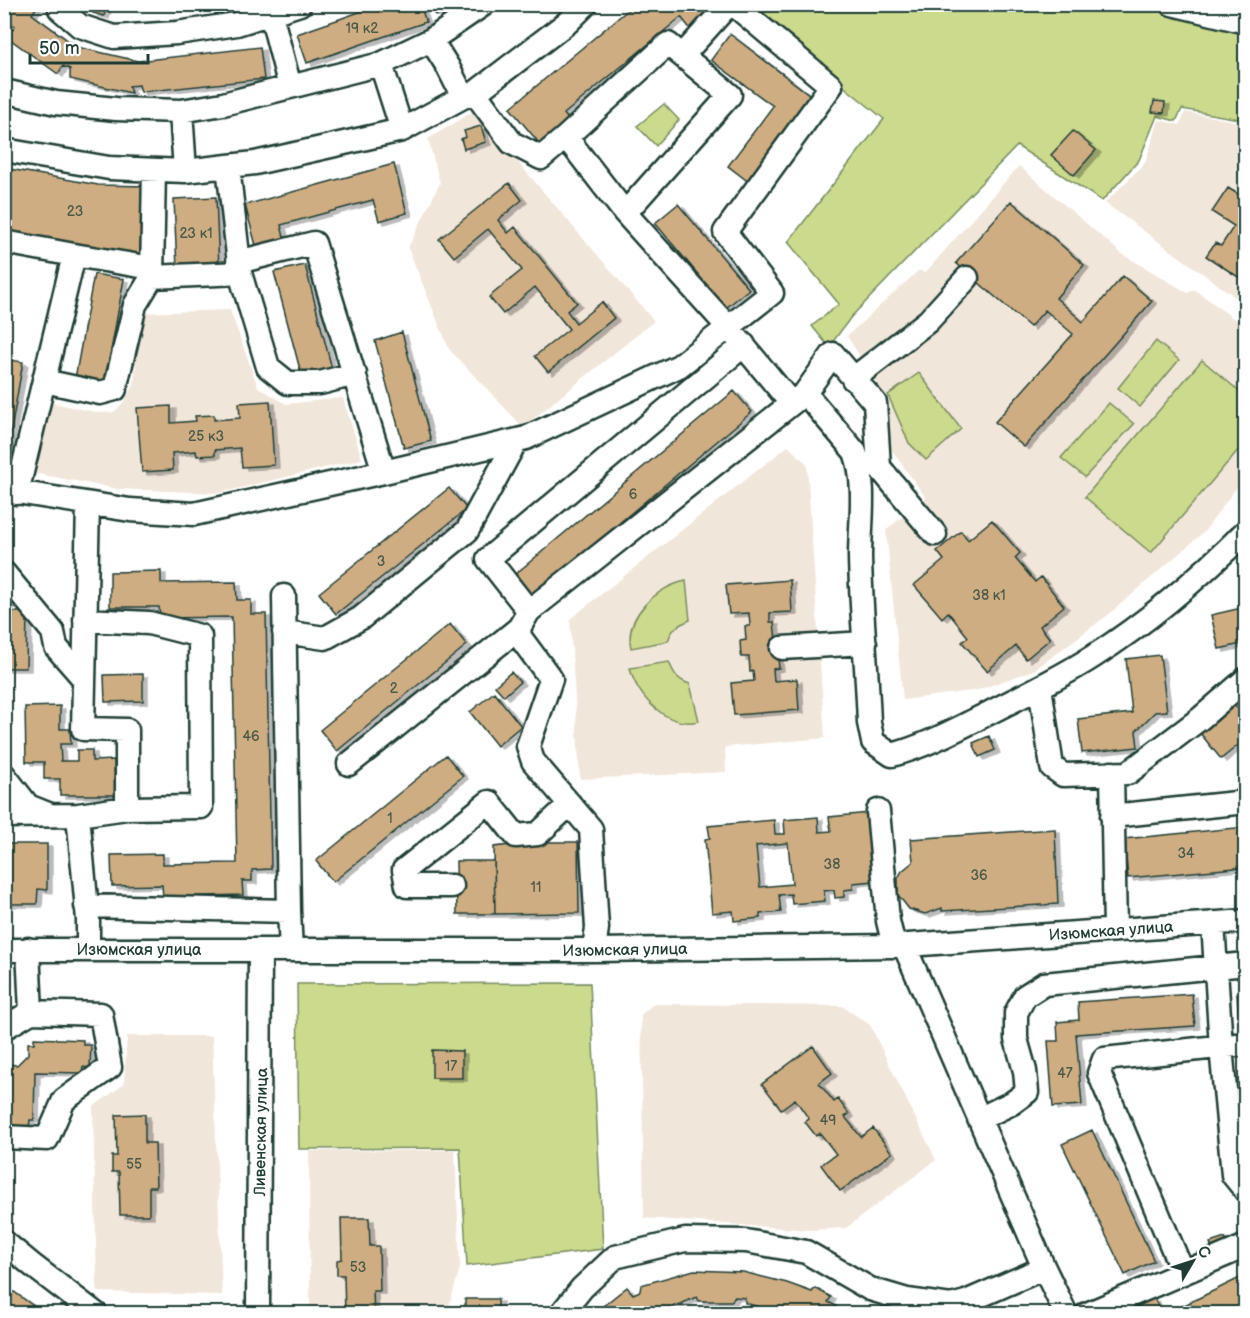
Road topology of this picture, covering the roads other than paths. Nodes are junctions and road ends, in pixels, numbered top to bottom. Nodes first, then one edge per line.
1 (64, 4) edge
2 (300, 4) edge
3 (484, 4) edge
4 (586, 4) edge
5 (731, 4) edge
6 (1172, 4) edge
7 (271, 14) junction
8 (1245, 22) edge
9 (431, 40) junction
10 (683, 55) junction
11 (381, 64) junction
12 (290, 87) junction
13 (4, 91) edge
14 (469, 95) junction
15 (181, 111) junction
16 (402, 130) junction
17 (566, 137) junction
18 (4, 150) edge
19 (228, 166) junction
20 (154, 170) junction
21 (185, 171) junction
22 (625, 213) junction
23 (4, 242) edge
24 (74, 255) junction
25 (239, 268) junction
26 (152, 273) junction
27 (967, 278) dead end
28 (728, 327) junction
29 (744, 345) junction
30 (355, 374) junction
31 (853, 379) junction
32 (44, 381) junction
33 (798, 398) junction
34 (516, 441) junction
35 (384, 472) junction
36 (11, 492) edge
37 (88, 504) junction
38 (467, 531) junction
39 (1245, 531) edge
40 (934, 534) dead end
41 (488, 559) junction
42 (4, 573) edge
43 (284, 596) dead end
44 (524, 619) junction
45 (85, 620) junction
46 (284, 632) junction
47 (865, 643) junction
48 (782, 648) dead end
49 (84, 679) junction
50 (1245, 679) edge
51 (1040, 687) junction
52 (349, 764) dead end
53 (1112, 773) junction
54 (4, 775) edge
55 (1245, 802) edge
56 (570, 804) junction
57 (127, 808) junction
58 (878, 811) dead end
59 (48, 814) junction
60 (78, 815) junction
61 (4, 816) edge
62 (1112, 816) junction
63 (452, 886) dead end
64 (86, 906) junction
65 (289, 910) junction
66 (1245, 921) edge
67 (1213, 923) junction
68 (1114, 930) junction
69 (899, 945) junction
70 (4, 950) edge
71 (28, 950) junction
72 (88, 950) junction
73 (260, 950) junction
74 (291, 950) junction
75 (594, 950) junction
76 (1245, 964) edge
77 (1216, 968) junction
78 (31, 1012) junction
79 (4, 1028) edge
80 (1245, 1044) edge
81 (1221, 1047) junction
82 (979, 1119) junction
83 (4, 1137) edge
84 (1245, 1191) edge
85 (4, 1242) edge
86 (1245, 1246) edge
87 (1044, 1268) junction
88 (1183, 1273) junction
89 (951, 1310) edge
90 (96, 1314) edge
91 (258, 1314) edge
92 (561, 1314) edge
93 (1066, 1314) edge
94 (1087, 1314) edge

1 - 7 street
2 - 7 street
3 - 9 street
4 - 14 street
5 - 10 street
5 - 28 street
6 - 8 street
7 - 12 street
9 - 11 street
9 - 14 street
10 - 17 street
10 - 22 street
11 - 12 street
11 - 16 street
12 - 15 street
13 - 15 street
14 - 16 street
14 - 17 street
15 - 21 street
16 - 19 street
17 - 22 street
18 - 20 street
19 - 21 street
19 - 25 street
20 - 21 street
20 - 26 street
22 - 28 street
23 - 24 street
24 - 26 street
24 - 32 street
25 - 26 street
25 - 30 street
25 - 30 street
26 - 32 street
27 - 31 street
28 - 29 street
28 - 34 street
29 - 33 street
29 - 41 street
30 - 35 street
31 - 33 street
31 - 40 street
32 - 36 street
33 - 44 street
33 - 47 street
34 - 35 street
34 - 38 street
35 - 37 street
36 - 37 street
37 - 45 street
38 - 41 street
38 - 46 street
39 - 51 street
41 - 44 street
42 - 49 street
43 - 46 street
44 - 52 street
44 - 56 street
45 - 49 street
45 - 57 street
46 - 65 street
47 - 48 street
47 - 51 street
49 - 57 street
50 - 53 street
51 - 53 street
53 - 62 street
54 - 59 street
55 - 62 street
56 - 63 street
56 - 75 street
57 - 60 street
58 - 69 street
59 - 60 street
59 - 61 street
60 - 64 street
62 - 68 street
64 - 65 street
64 - 72 street
65 - 74 street
66 - 67 street, Изюмская улица
67 - 68 street, Изюмская улица
67 - 77 street
68 - 69 street, Изюмская улица
69 - 75 street, Изюмская улица
69 - 82 street
70 - 71 street, Изюмская улица
71 - 72 street, Изюмская улица
71 - 78 street
72 - 73 street, Изюмская улица
73 - 74 street, Изюмская улица
73 - 91 street, Ливенская улица
74 - 75 street, Изюмская улица
76 - 77 street
77 - 81 street
77 - 82 street
78 - 79 street
78 - 83 street
80 - 81 street
81 - 84 street
81 - 88 street
82 - 87 street
85 - 90 street
86 - 88 street
87 - 89 street
87 - 93 street
88 - 94 street
89 - 92 street

